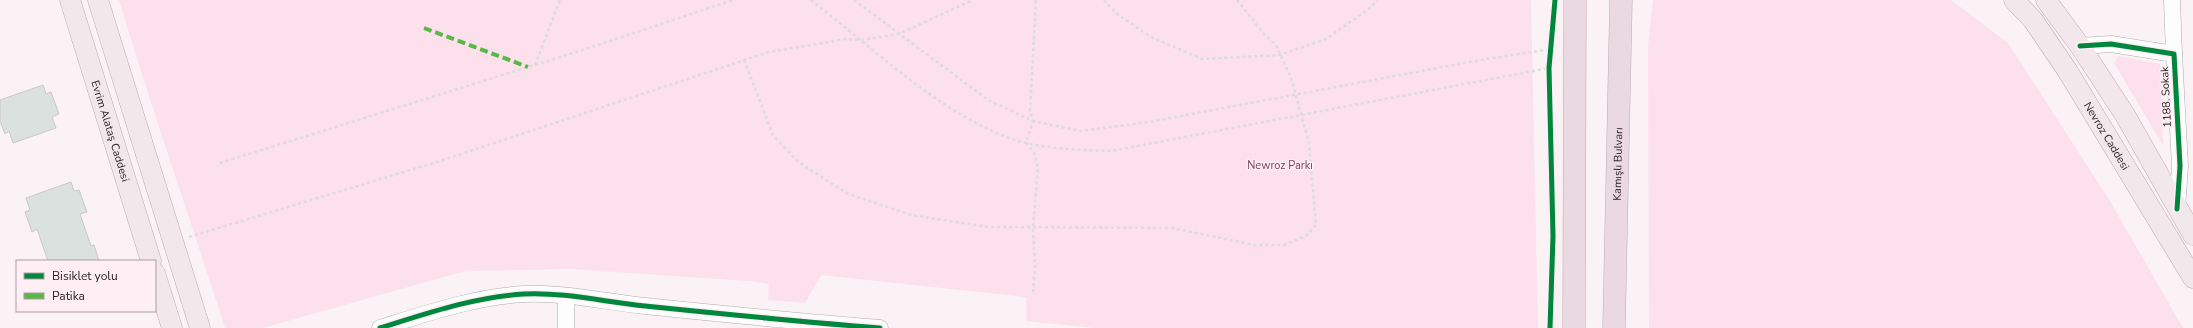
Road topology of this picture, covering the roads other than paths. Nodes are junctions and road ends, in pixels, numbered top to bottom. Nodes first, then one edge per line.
1 (70, 0) edge
2 (98, 0) edge
3 (1575, 0) edge
4 (1621, 0) edge
5 (2014, 0) edge
6 (2046, 0) edge
7 (2172, 0) edge
8 (2080, 46) junction
9 (2174, 54) junction
10 (2186, 166) edge
11 (2177, 209) junction
12 (2193, 235) edge
13 (151, 260) edge
14 (156, 276) edge
15 (2193, 278) edge
16 (566, 296) junction
17 (172, 328) edge
18 (200, 328) edge
19 (380, 328) edge
20 (566, 328) edge
21 (880, 328) edge
22 (1574, 328) edge
23 (1614, 328) edge

1 - 13 main road, Evrim Alataş Caddesi
2 - 18 main road
3 - 22 highway
4 - 23 highway, Kamışlı Bulvarı
5 - 15 main road, Nevroz Caddesi
6 - 8 main road
7 - 9 street
8 - 9 street, 1188. Sokak
8 - 11 main road
9 - 10 street, 1188. Sokak
10 - 11 street, 1188. Sokak
11 - 12 main road
14 - 17 main road
16 - 19 street
16 - 20 street
16 - 21 street

